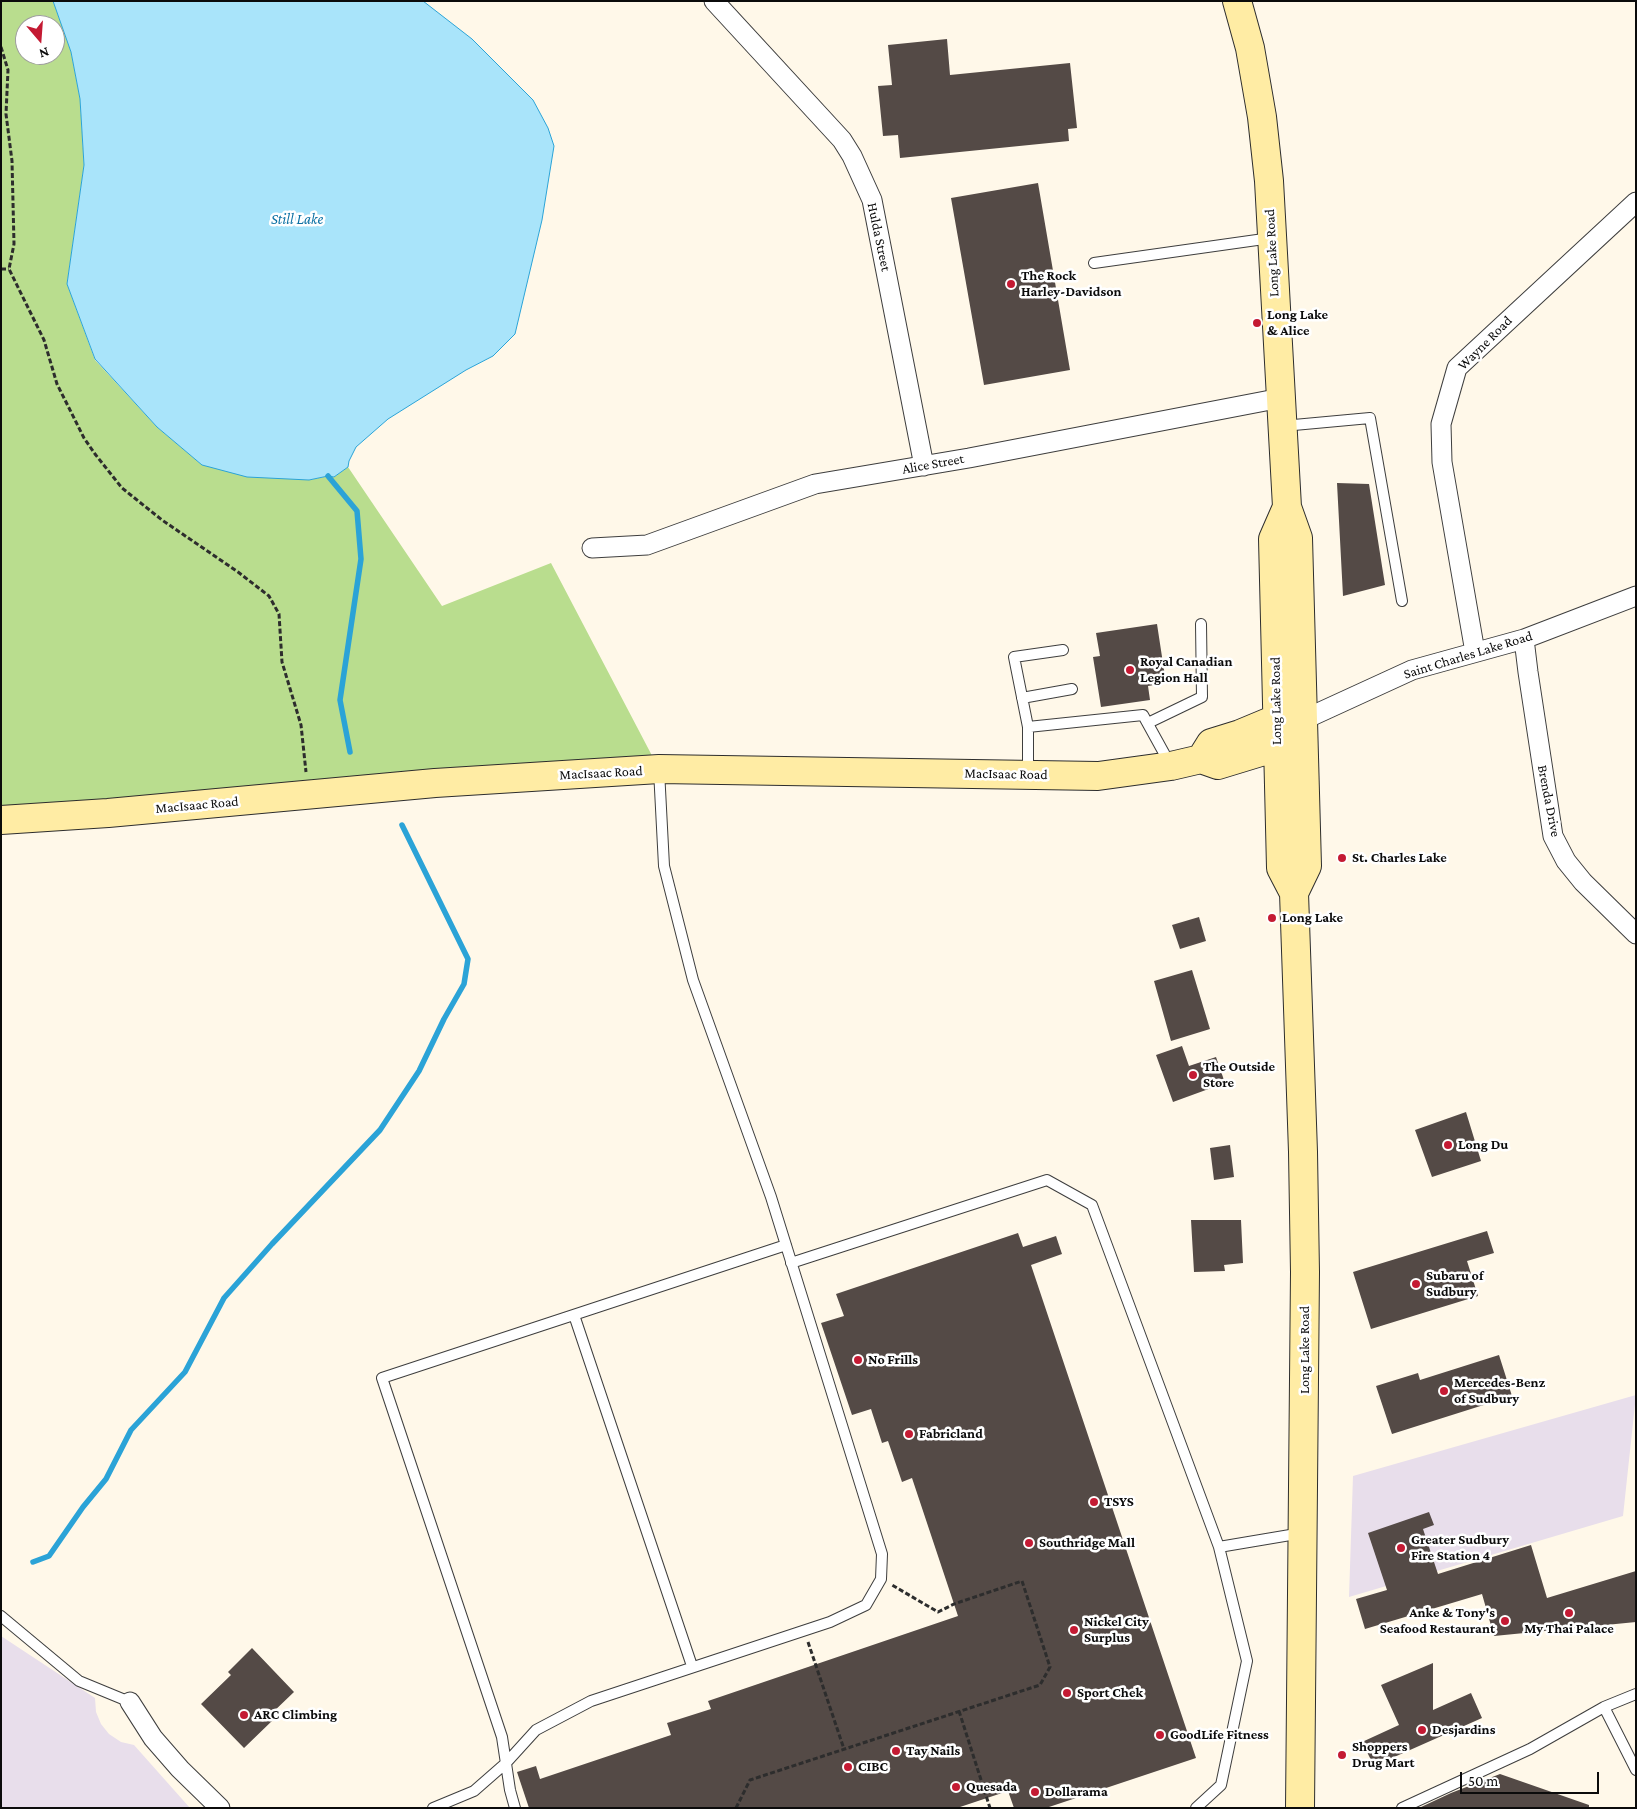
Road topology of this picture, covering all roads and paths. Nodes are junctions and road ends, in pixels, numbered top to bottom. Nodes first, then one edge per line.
1 (714, 1) edge
2 (1237, 1) edge
3 (1, 47) edge
4 (1636, 202) edge
5 (1272, 238) junction
6 (1094, 263) dead end
7 (1, 269) edge
8 (9, 269) junction
9 (1280, 398) junction
10 (1282, 426) junction
11 (924, 466) junction
12 (1287, 508) junction
13 (592, 548) dead end
14 (1636, 596) edge
15 (1402, 601) dead end
16 (1201, 624) dead end
17 (1524, 639) junction
18 (1063, 650) dead end
19 (1475, 652) junction
20 (1072, 689) dead end
21 (1022, 698) junction
22 (1276, 719) junction
23 (1303, 720) junction
24 (1148, 723) junction
25 (1028, 727) junction
26 (1277, 747) junction
27 (1201, 759) junction
28 (1171, 766) junction
29 (659, 769) junction
30 (1028, 774) junction
31 (309, 794) junction
32 (1, 820) edge
33 (1294, 893) junction
34 (1636, 934) edge
35 (786, 1245) junction
36 (791, 1263) junction
37 (574, 1315) junction
38 (1304, 1533) junction
39 (1219, 1547) junction
40 (881, 1579) junction
41 (1, 1616) edge
42 (804, 1630) junction
43 (692, 1666) junction
44 (1636, 1694) edge
45 (130, 1702) joint
46 (1604, 1707) junction
47 (959, 1712) junction
48 (844, 1749) junction
49 (506, 1763) junction
50 (1636, 1770) edge
51 (220, 1808) edge
52 (433, 1808) edge
53 (516, 1808) edge
54 (736, 1808) edge
55 (990, 1808) edge
56 (1196, 1808) edge
57 (1300, 1808) edge
58 (1402, 1808) edge

1 - 11 street, Hulda Street
2 - 5 main road, Long Lake Road
3 - 8 path
4 - 19 street, Wayne Road
5 - 6 lane
5 - 9 main road, Long Lake Road
7 - 8 path
8 - 31 path
9 - 10 main road, Long Lake Road
9 - 11 street, Alice Street
10 - 12 main road, Long Lake Road
10 - 15 lane
11 - 13 street, Alice Street
12 - 22 main road, Long Lake Road
12 - 23 main road, Long Lake Road
14 - 17 street, Saint Charles Lake Road
16 - 24 lane
17 - 19 street, Saint Charles Lake Road
17 - 34 street, Brenda Drive
18 - 21 lane
19 - 23 street, Saint Charles Lake Road
20 - 21 lane
21 - 25 lane
22 - 23 main road
22 - 26 main road, Long Lake Road
22 - 27 main road
23 - 26 main road, MacIsaac Road
23 - 33 main road, Long Lake Road
24 - 25 lane
24 - 28 lane
25 - 30 lane
26 - 27 main road, MacIsaac Road
26 - 33 main road, Long Lake Road
27 - 28 main road, MacIsaac Road
28 - 30 main road, MacIsaac Road
29 - 30 main road, MacIsaac Road
29 - 31 main road, MacIsaac Road
29 - 35 lane
31 - 32 main road, MacIsaac Road
33 - 38 main road, Long Lake Road
35 - 36 lane
35 - 37 lane
36 - 39 lane
36 - 40 lane
37 - 43 lane
37 - 49 lane
38 - 39 lane
38 - 57 main road, Long Lake Road
39 - 56 lane
40 - 42 lane
40 - 47 path
41 - 45 lane
42 - 43 lane
42 - 48 path
43 - 49 lane
44 - 46 lane
45 - 51 street
46 - 50 lane
46 - 58 lane
47 - 48 path
47 - 55 path
48 - 54 path
49 - 52 lane
49 - 53 lane

